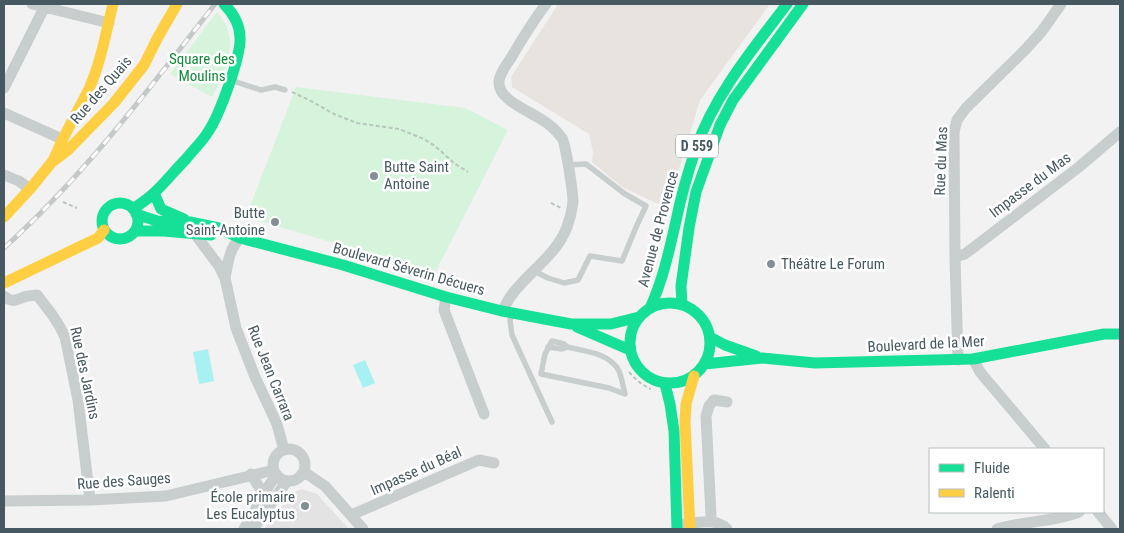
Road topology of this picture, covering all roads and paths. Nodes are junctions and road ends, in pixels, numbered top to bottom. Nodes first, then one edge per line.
1 (32, 4) edge
2 (113, 4) edge
3 (177, 4) edge
4 (224, 4) edge
5 (546, 4) edge
6 (787, 4) edge
7 (804, 4) edge
8 (1061, 4) edge
9 (45, 5) edge
10 (109, 23) junction
11 (230, 80) junction
12 (4, 88) edge
13 (285, 90) joint
14 (4, 112) edge
15 (1120, 132) edge
16 (62, 139) junction
17 (52, 162) junction
18 (568, 165) junction
19 (468, 172) dead end
20 (4, 175) edge
21 (30, 189) junction
22 (154, 193) junction
23 (63, 202) dead end
24 (77, 208) dead end
25 (134, 211) junction
26 (4, 217) edge
27 (190, 222) junction
28 (104, 230) junction
29 (134, 231) junction
30 (195, 234) junction
31 (240, 238) junction
32 (955, 257) junction
33 (534, 271) junction
34 (225, 278) junction
35 (4, 283) edge
36 (4, 296) edge
37 (446, 296) junction
38 (682, 305) junction
39 (650, 308) junction
40 (508, 312) junction
41 (638, 317) junction
42 (571, 324) junction
43 (1120, 334) edge
44 (710, 337) junction
45 (567, 347) joint
46 (630, 350) junction
47 (762, 358) junction
48 (974, 359) junction
49 (958, 360) junction
50 (705, 364) junction
51 (694, 376) junction
52 (665, 384) junction
53 (727, 402) dead end
54 (484, 414) dead end
55 (552, 422) dead end
56 (1045, 448) edge
57 (284, 450) junction
58 (494, 463) dead end
59 (304, 472) junction
60 (275, 473) junction
61 (251, 474) junction
62 (287, 481) junction
63 (264, 495) junction
64 (90, 500) junction
65 (4, 501) edge
66 (1076, 513) edge
67 (1099, 513) edge
68 (351, 515) junction
69 (710, 521) junction
70 (690, 526) edge
71 (677, 527) edge
72 (244, 529) edge
73 (253, 529) edge
74 (363, 529) edge
75 (727, 529) edge
76 (997, 529) edge
77 (1112, 529) edge

1 - 9 street
2 - 10 street
3 - 17 street, Rue des Quais
4 - 11 street
5 - 18 street
6 - 39 street, Avenue de Provence / D 559
7 - 38 street, Avenue de Provence / D 559
8 - 32 street, Rue du Mas
9 - 10 street
9 - 12 street
10 - 16 street
11 - 13 lane
11 - 22 street
13 - 19 path
14 - 16 street
15 - 32 street, Impasse du Mas
16 - 17 street
17 - 21 street
18 - 33 street
18 - 33 lane
20 - 21 street
21 - 26 street
22 - 25 street
22 - 27 street
23 - 24 path
25 - 27 street, Boulevard Séverin Décuers
25 - 28 street
25 - 29 street
27 - 31 street, Boulevard Séverin Décuers
28 - 29 street
28 - 35 street
29 - 30 street, Boulevard Séverin Décuers
30 - 31 street, Boulevard Séverin Décuers
30 - 34 street, Rue Jean Carrara
31 - 34 street, Rue Jean Carrara
31 - 37 street, Boulevard Séverin Décuers
32 - 49 street, Rue du Mas
33 - 40 street
34 - 57 street, Rue Jean Carrara
36 - 64 street, Rue des Jardins
37 - 40 street, Boulevard Séverin Décuers
37 - 54 street
38 - 39 street
38 - 44 street
39 - 41 street
40 - 42 street, Boulevard Séverin Décuers
40 - 55 lane
41 - 42 street, Boulevard Séverin Décuers
41 - 46 street
42 - 46 street, Boulevard Séverin Décuers
43 - 48 street, Boulevard de la Mer
44 - 47 street, Boulevard de la Mer
44 - 50 street
45 - 45 lane
46 - 52 street
47 - 49 street, Boulevard de la Mer
47 - 50 street, Boulevard de la Mer
48 - 49 street, Boulevard de la Mer
48 - 56 street
50 - 51 street
51 - 52 street
51 - 70 street
52 - 71 street
53 - 69 street
57 - 59 street
57 - 60 street
58 - 68 street, Impasse du Béal
59 - 62 street
59 - 68 street
60 - 61 street, Rue des Sauges
60 - 62 street
60 - 63 street
61 - 63 street
61 - 64 street, Rue des Sauges
62 - 73 street
63 - 72 street
64 - 65 street, Rue des Sauges
66 - 76 street
67 - 77 street
68 - 74 street
69 - 70 street
69 - 75 street
70 - 71 street

